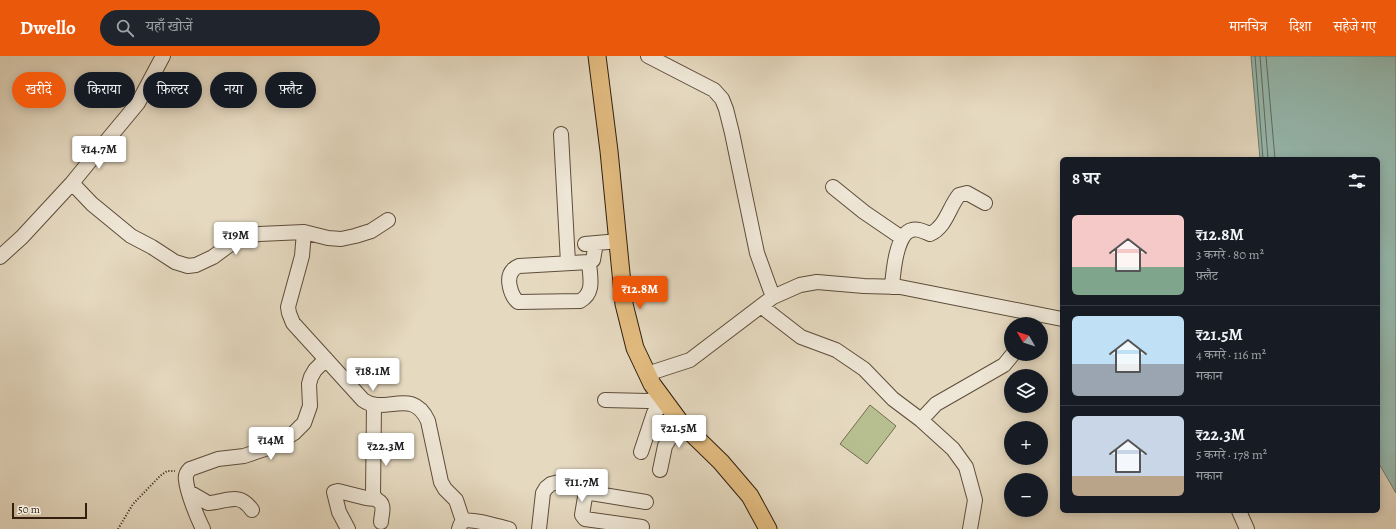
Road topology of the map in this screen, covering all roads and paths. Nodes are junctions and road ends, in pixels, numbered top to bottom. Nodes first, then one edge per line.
1 (163, 56) edge
2 (597, 56) edge
3 (648, 56) edge
4 (561, 134) dead end
5 (72, 183) junction
6 (833, 187) dead end
7 (985, 204) dead end
8 (388, 220) dead end
9 (304, 232) junction
10 (902, 238) junction
11 (619, 241) junction
12 (0, 257) edge
13 (589, 262) junction
14 (568, 263) junction
15 (892, 287) junction
16 (773, 297) junction
17 (761, 306) junction
18 (1025, 317) edge
19 (1048, 319) edge
20 (1060, 319) edge
21 (326, 359) junction
22 (1007, 361) edge
23 (647, 374) junction
24 (605, 400) dead end
25 (663, 400) junction
26 (374, 406) junction
27 (921, 420) junction
28 (680, 422) junction
29 (641, 452) dead end
30 (660, 470) dead end
31 (187, 472) junction
32 (586, 491) junction
33 (189, 492) junction
34 (375, 499) junction
35 (646, 502) dead end
36 (252, 510) dead end
37 (1240, 513) edge
38 (380, 522) dead end
39 (461, 525) edge
40 (642, 527) dead end
41 (118, 529) edge
42 (203, 529) edge
43 (348, 529) edge
44 (509, 529) edge
45 (539, 529) edge
46 (768, 529) edge
47 (970, 529) edge
48 (1247, 529) edge

1 - 5 street
2 - 11 main road
3 - 16 street
4 - 14 street
5 - 9 street
5 - 12 street
6 - 10 street
7 - 10 street
8 - 9 street
9 - 21 street
10 - 15 street
11 - 13 street
11 - 23 main road
13 - 14 street
13 - 14 street
15 - 16 street
15 - 18 street
16 - 17 street
17 - 23 street
17 - 27 street
19 - 20 street
21 - 26 street
21 - 31 street
22 - 27 street
23 - 25 main road
24 - 25 street
25 - 28 main road
25 - 29 street
26 - 34 street
26 - 39 street
27 - 47 street
28 - 30 street
28 - 46 main road
31 - 33 street
31 - 41 path
32 - 35 street
32 - 40 street
32 - 45 street
33 - 36 street
33 - 42 street
34 - 38 street
34 - 43 street
37 - 48 street
39 - 44 street

